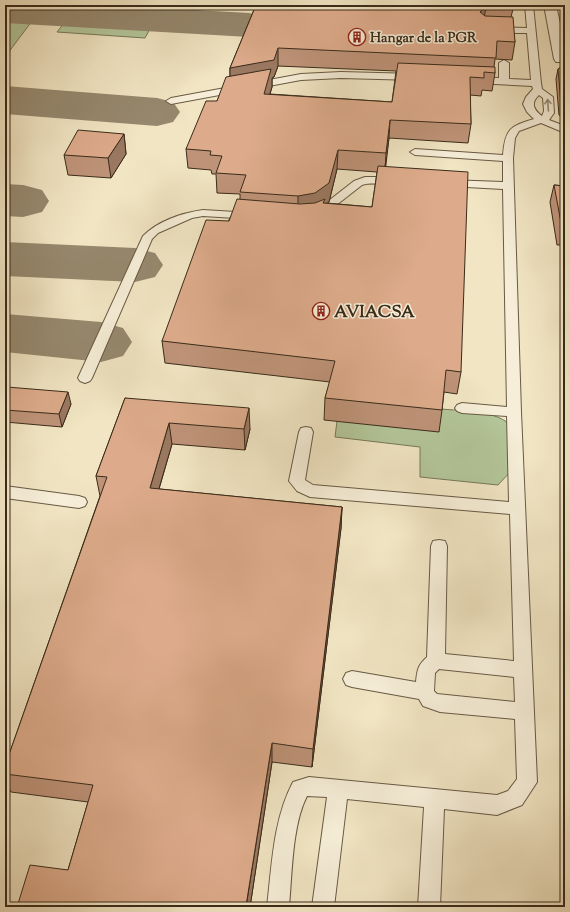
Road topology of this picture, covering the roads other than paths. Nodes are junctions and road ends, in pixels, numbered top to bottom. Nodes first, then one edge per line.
1 (529, 5) edge
2 (551, 9) edge
3 (565, 18) edge
4 (483, 29) edge
5 (532, 31) junction
6 (563, 58) edge
7 (504, 63) dead end
8 (429, 78) edge
9 (468, 80) edge
10 (504, 82) junction
11 (537, 87) junction
12 (171, 101) dead end
13 (542, 120) junction
14 (565, 130) edge
15 (416, 152) dead end
16 (508, 158) junction
17 (408, 180) edge
18 (439, 182) edge
19 (509, 186) junction
20 (266, 217) edge
21 (304, 219) edge
22 (84, 378) dead end
23 (462, 408) dead end
24 (514, 412) junction
25 (306, 432) dead end
26 (5, 492) edge
27 (79, 502) dead end
28 (517, 509) junction
29 (439, 546) dead end
30 (436, 661) junction
31 (524, 670) junction
32 (352, 679) dead end
33 (425, 692) junction
34 (525, 711) junction
35 (338, 790) junction
36 (434, 799) junction
37 (278, 907) edge
38 (323, 907) edge
39 (429, 907) edge

1 - 5 lane
2 - 3 street
2 - 6 street
4 - 5 lane
5 - 11 lane
7 - 10 lane
8 - 12 lane
9 - 10 lane
10 - 11 lane
11 - 13 lane
13 -> 11 lane
13 - 14 lane
13 - 16 lane
15 - 16 lane
16 - 19 lane
17 - 21 lane
18 - 19 lane
19 - 24 lane
20 - 22 lane
23 - 24 lane
24 - 28 lane
25 - 28 lane
26 - 27 lane
28 - 31 lane
29 - 30 lane
30 - 31 lane
30 - 33 lane
31 - 34 lane
32 - 33 lane
33 - 34 lane
34 - 36 lane
35 - 36 lane
35 - 37 lane
35 - 38 lane
36 - 39 lane

